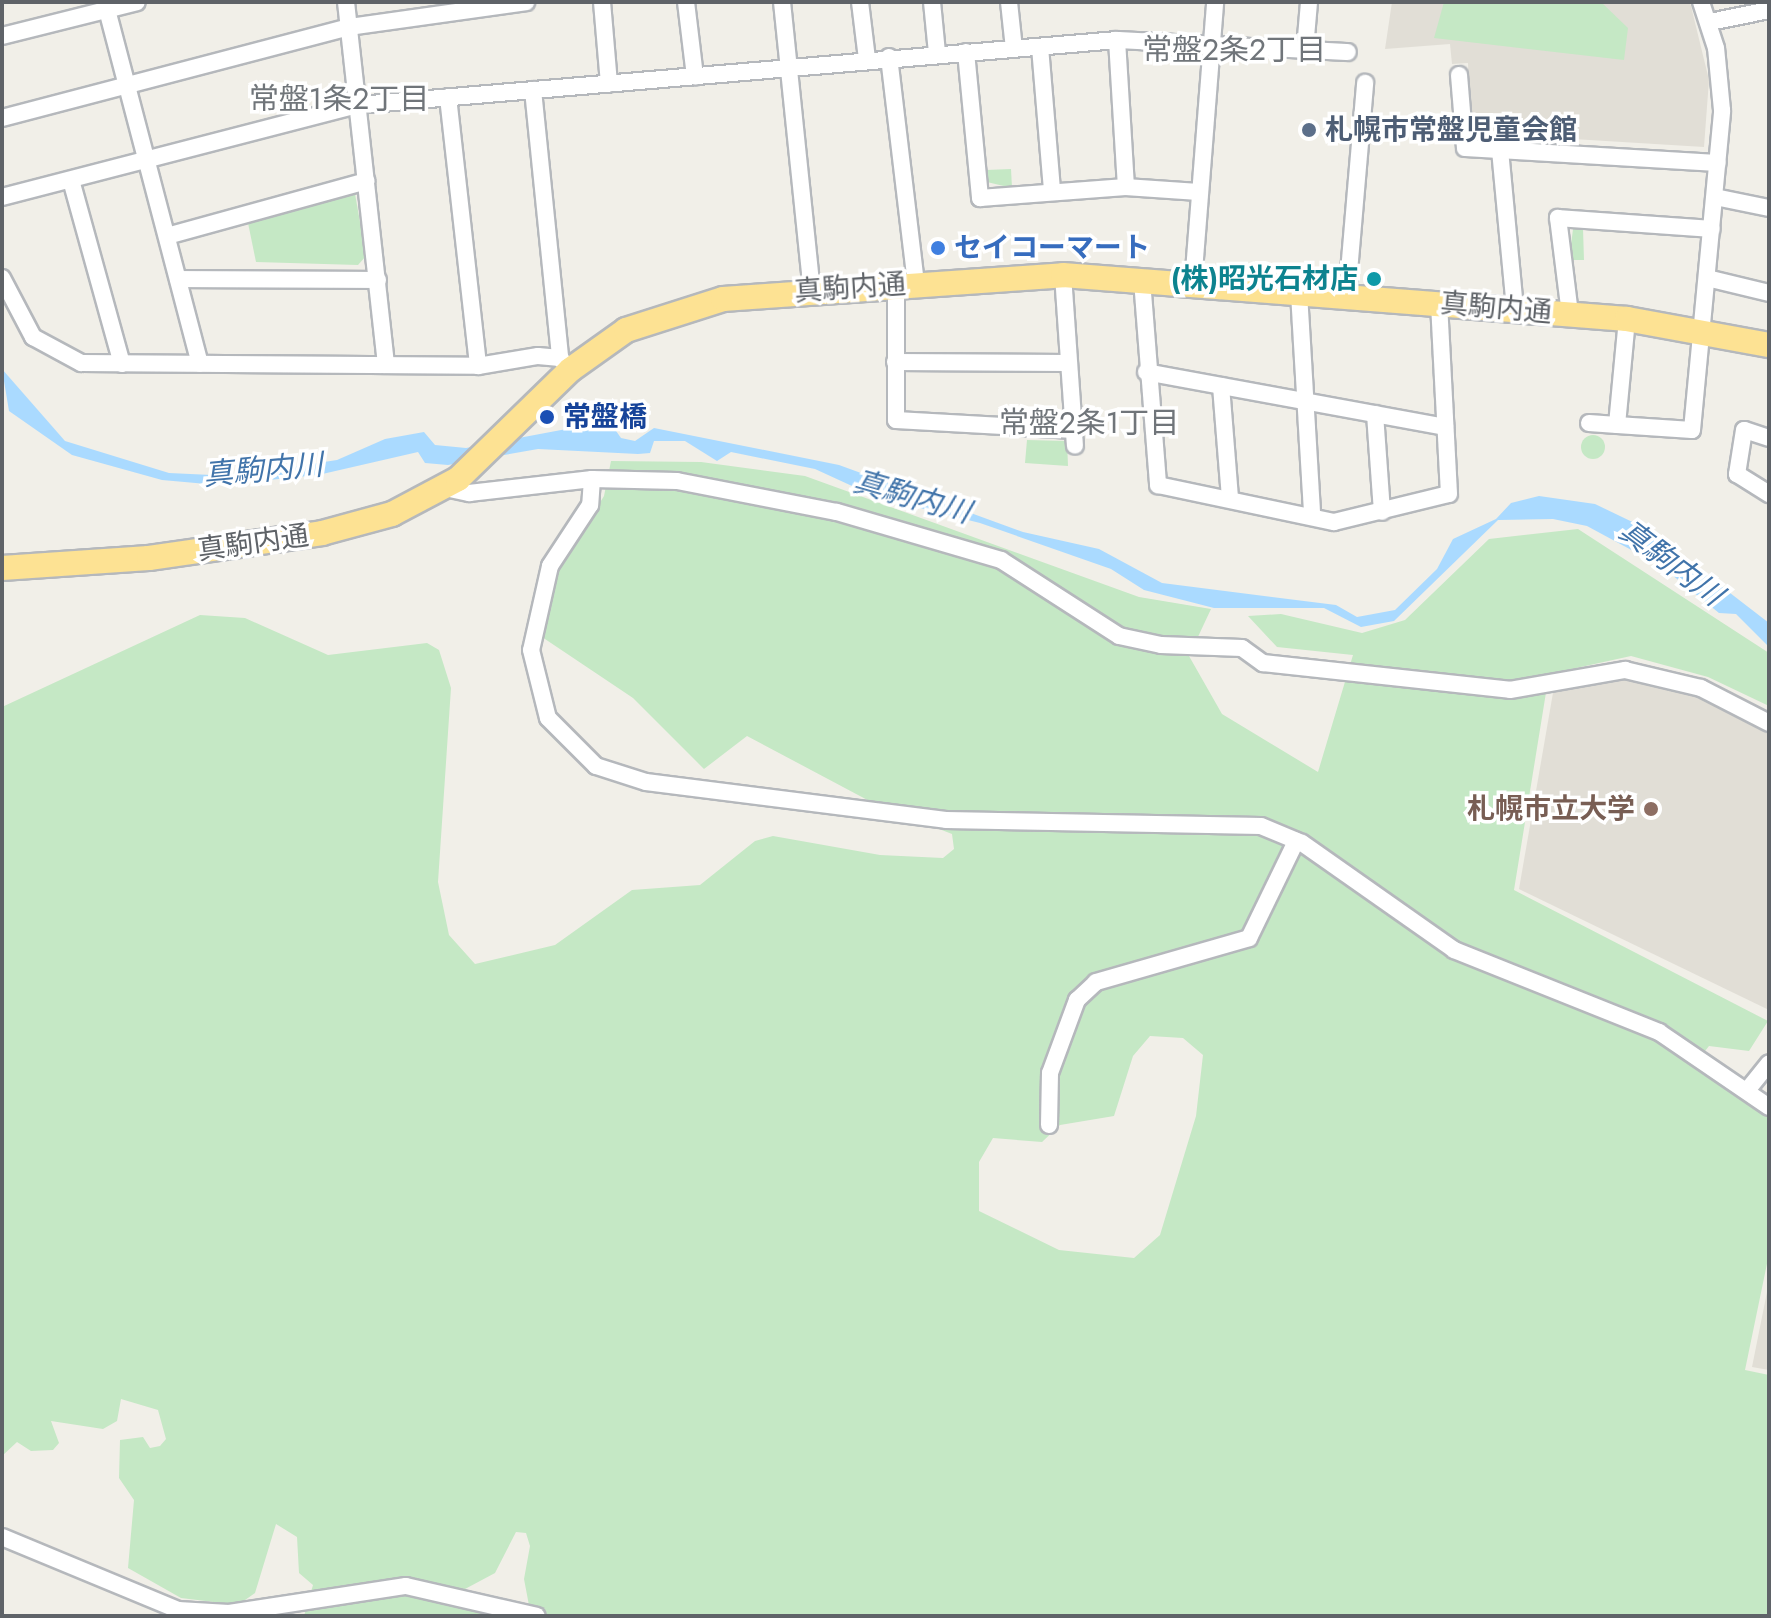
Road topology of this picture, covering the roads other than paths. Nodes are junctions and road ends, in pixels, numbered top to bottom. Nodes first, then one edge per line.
1 (137, 2) edge
2 (346, 2) edge
3 (526, 2) edge
4 (602, 2) edge
5 (686, 2) edge
6 (782, 2) edge
7 (860, 2) edge
8 (932, 2) edge
9 (1009, 2) edge
10 (1215, 2) edge
11 (1309, 2) edge
12 (1701, 2) edge
13 (106, 6) edge
14 (1769, 10) edge
15 (1710, 22) junction
16 (349, 27) junction
17 (2, 36) edge
18 (1117, 40) junction
19 (1211, 42) junction
20 (1040, 47) junction
21 (1014, 49) junction
22 (1305, 49) junction
23 (966, 52) junction
24 (1348, 52) dead end
25 (937, 53) junction
26 (889, 57) junction
27 (867, 59) junction
28 (789, 67) junction
29 (1459, 75) dead end
30 (695, 76) junction
31 (1365, 83) dead end
32 (609, 84) junction
33 (127, 85) junction
34 (533, 90) junction
35 (448, 97) junction
36 (359, 105) junction
37 (2, 118) edge
38 (1500, 150) junction
39 (147, 161) junction
40 (1718, 163) junction
41 (71, 180) junction
42 (367, 181) junction
43 (1126, 187) junction
44 (1052, 191) junction
45 (1198, 192) junction
46 (2, 197) edge
47 (1715, 197) junction
48 (1769, 208) edge
49 (1712, 229) junction
50 (167, 236) junction
51 (1063, 275) junction
52 (2, 278) edge
53 (1707, 278) junction
54 (178, 279) junction
55 (378, 280) junction
56 (1142, 280) junction
57 (906, 284) junction
58 (1193, 284) junction
59 (812, 290) junction
60 (1299, 293) junction
61 (1769, 293) edge
62 (1347, 295) junction
63 (1439, 303) junction
64 (1515, 310) junction
65 (1570, 314) junction
66 (1627, 319) junction
67 (1701, 330) junction
68 (1769, 345) edge
69 (895, 362) junction
70 (1068, 363) junction
71 (122, 364) junction
72 (200, 364) junction
73 (565, 364) junction
74 (386, 365) junction
75 (478, 366) junction
76 (1146, 372) junction
77 (1221, 386) junction
78 (1301, 401) junction
79 (1375, 414) junction
80 (1589, 423) dead end
81 (1617, 425) junction
82 (1445, 427) junction
83 (1769, 438) edge
84 (592, 479) junction
85 (452, 483) junction
86 (1769, 494) edge
87 (1230, 499) junction
88 (1382, 512) junction
89 (1312, 514) junction
90 (2, 568) edge
91 (1769, 723) edge
92 (1296, 841) junction
93 (1769, 1063) edge
94 (1749, 1088) junction
95 (1769, 1107) edge
96 (1049, 1125) dead end
97 (2, 1537) edge
98 (537, 1616) edge

1 - 13 street
2 - 16 street
3 - 16 street
4 - 32 street
5 - 30 street
6 - 28 street
7 - 27 street
8 - 25 street
9 - 21 street
10 - 19 street
11 - 22 street
12 - 15 street
13 - 17 street
13 - 33 street
14 - 15 street
15 - 40 street
16 - 33 street
16 - 36 street
18 - 19 street
18 - 20 street
18 - 43 street
19 - 22 street
19 - 45 street
20 - 21 street
20 - 44 street
21 - 23 street
22 - 24 street
23 - 25 street
23 - 44 street
25 - 26 street
26 - 27 street
26 - 57 street
27 - 28 street
28 - 30 street
28 - 59 street
29 - 38 street
30 - 32 street
31 - 62 street
32 - 34 street
33 - 37 street
33 - 39 street
34 - 35 street
34 - 73 street
35 - 36 street
35 - 75 street
36 - 39 street
36 - 42 street
38 - 40 street
38 - 64 street
39 - 41 street
39 - 50 street
40 - 47 street
41 - 46 street
41 - 71 street
42 - 50 street
42 - 55 street
43 - 44 street
43 - 45 street
45 - 58 street
47 - 48 street
47 - 49 street
49 - 53 street
49 - 65 street
50 - 54 street
51 - 56 highway, 真駒内通
51 - 57 highway, 真駒内通
51 - 70 street
52 - 71 street
53 - 61 street
53 - 67 street
54 - 55 street
54 - 72 street
55 - 74 street
56 - 58 highway, 真駒内通
56 - 76 street
57 - 59 highway, 真駒内通
57 - 69 street
58 - 60 highway, 真駒内通
59 - 73 highway, 真駒内通
60 - 62 highway, 真駒内通
60 - 78 street
62 - 63 highway, 真駒内通
63 - 64 highway, 真駒内通
63 - 82 street
64 - 65 highway, 真駒内通
65 - 66 highway, 真駒内通
66 - 67 highway, 真駒内通
66 - 81 street
67 - 68 highway, 真駒内通
67 - 81 street
69 - 70 street
69 - 70 street
71 - 72 street
72 - 74 street
73 - 75 street
73 - 85 highway, 真駒内通
74 - 75 street
76 - 77 street
76 - 87 street
77 - 78 street
77 - 87 street
78 - 79 street
78 - 89 street
79 - 82 street
79 - 88 street
80 - 81 street
82 - 88 street
83 - 86 street
84 - 85 street
84 - 91 street
84 - 92 street
85 - 90 highway, 真駒内通
87 - 89 street
88 - 89 street
92 - 94 street
92 - 96 street
93 - 94 street
94 - 95 street
97 - 98 street

